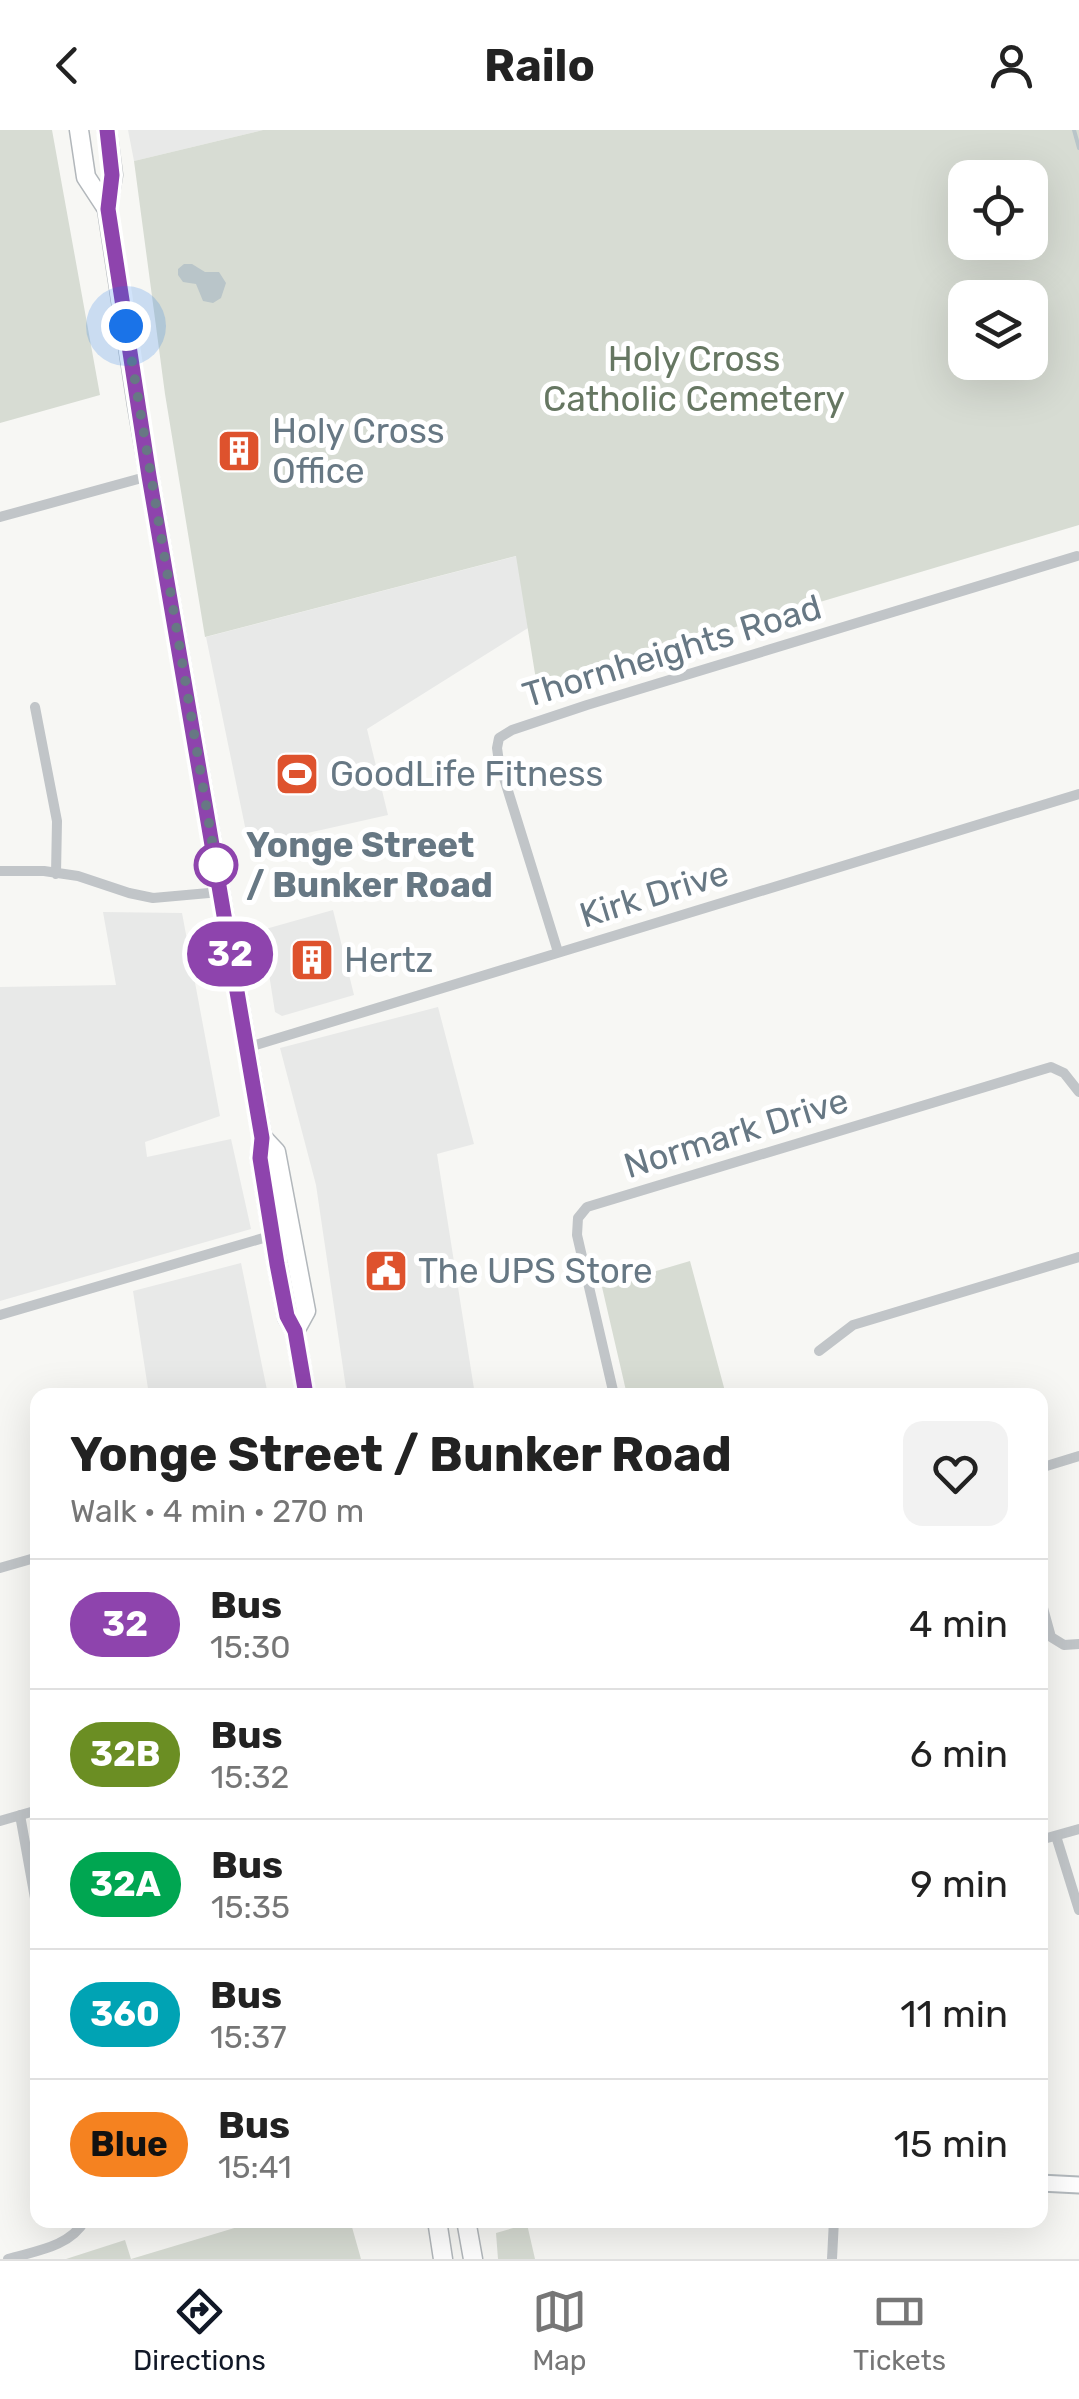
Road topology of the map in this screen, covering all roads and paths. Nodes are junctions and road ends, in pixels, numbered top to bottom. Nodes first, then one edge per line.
1 (79, 130) edge
2 (107, 130) edge
3 (108, 209) junction
4 (149, 476) junction
5 (0, 517) edge
6 (1077, 556) edge
7 (34, 706) dead end
8 (1079, 794) edge
9 (0, 871) edge
10 (56, 874) junction
11 (220, 892) junction
12 (558, 952) junction
13 (246, 1048) junction
14 (1079, 1092) edge
15 (282, 1232) junction
16 (1079, 1257) edge
17 (0, 1315) edge
18 (819, 1352) dead end
19 (305, 1388) edge
20 (612, 1388) edge
21 (1079, 1456) edge
22 (1048, 1466) edge
23 (30, 1559) edge
24 (0, 1568) edge
25 (1048, 1626) edge
26 (1079, 1644) edge
27 (30, 1812) edge
28 (20, 1815) junction
29 (0, 1821) edge
30 (1079, 1829) edge
31 (1056, 1836) junction
32 (1048, 1838) edge
33 (30, 1871) edge
34 (1079, 1910) edge
35 (1048, 2183) edge
36 (1079, 2185) edge
37 (80, 2228) edge
38 (442, 2228) edge
39 (467, 2228) edge
40 (834, 2228) edge
41 (8, 2259) edge
42 (443, 2259) edge
43 (473, 2259) edge
44 (832, 2259) edge

1 - 3 main road
2 - 3 main road
3 - 4 main road
4 - 5 street
4 - 11 main road
6 - 12 street, Thornheights Road
7 - 10 street
8 - 12 street, Kirk Drive
9 - 10 street
10 - 11 street
11 - 13 main road
12 - 13 street, Kirk Drive
13 - 15 main road
14 - 20 street, Normark Drive
15 - 17 street
15 - 19 main road
16 - 18 street
21 - 22 street
23 - 24 street
25 - 26 street
27 - 28 street
28 - 29 street
28 - 33 street
30 - 31 street
31 - 32 street
31 - 34 street
35 - 36 street
37 - 41 street
38 - 42 main road
39 - 43 main road
40 - 44 street

